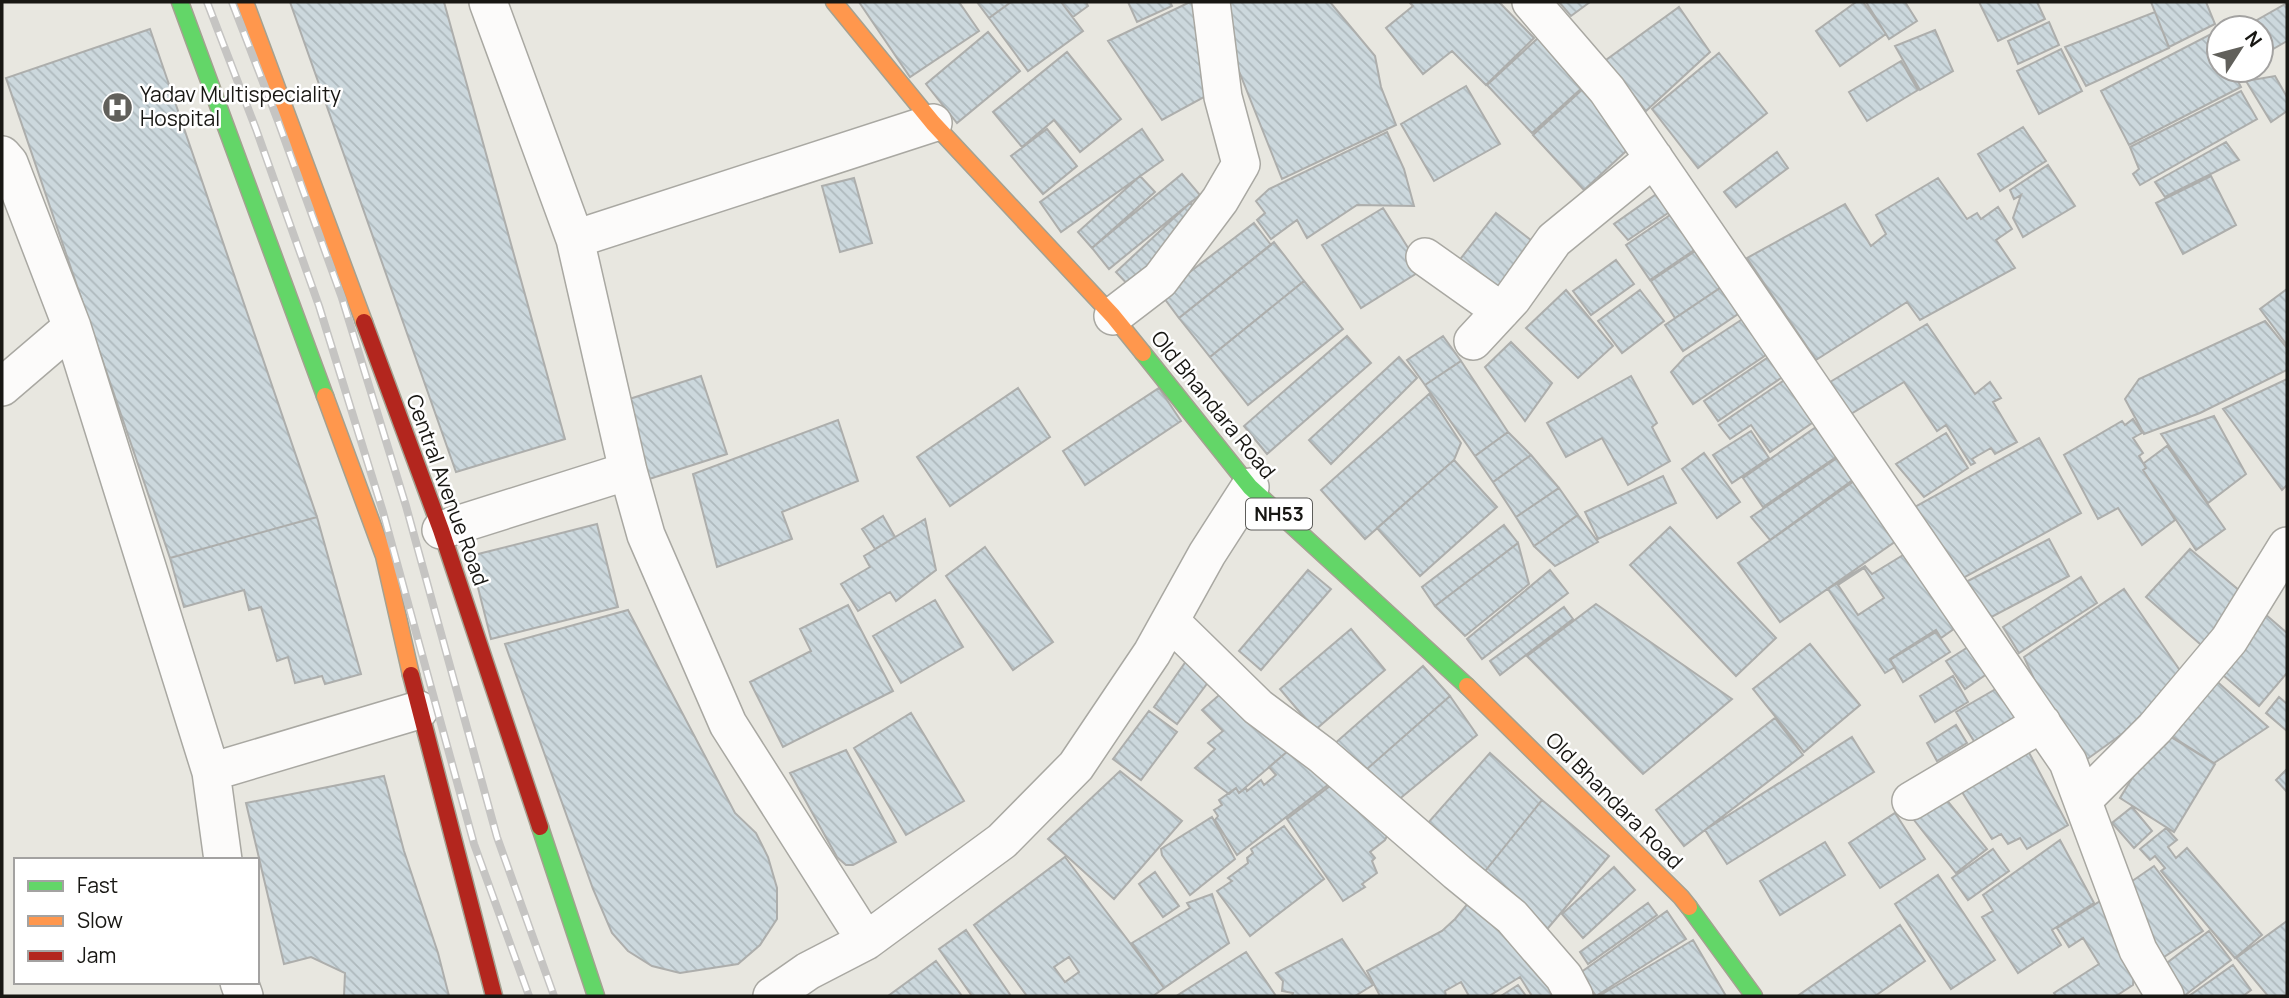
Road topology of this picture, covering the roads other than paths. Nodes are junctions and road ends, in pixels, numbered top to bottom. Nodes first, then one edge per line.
1 (180, 2) edge
2 (245, 2) edge
3 (488, 2) edge
4 (834, 2) edge
5 (1211, 2) edge
6 (1531, 2) edge
7 (933, 123) junction
8 (2, 155) edge
9 (1654, 158) junction
10 (575, 239) junction
11 (1425, 257) dead end
12 (1501, 311) junction
13 (1113, 316) junction
14 (72, 327) junction
15 (1473, 341) dead end
16 (2, 387) edge
17 (628, 471) junction
18 (1250, 487) junction
19 (441, 530) junction
20 (2287, 546) edge
21 (1170, 621) junction
22 (419, 710) junction
23 (2042, 723) junction
24 (211, 772) junction
25 (2082, 800) junction
26 (1911, 801) dead end
27 (223, 858) edge
28 (866, 941) junction
29 (494, 996) edge
30 (596, 996) edge
31 (772, 996) edge
32 (1574, 996) edge
33 (1754, 996) edge
34 (2165, 996) edge

1 - 22 main road
2 - 19 main road, Central Avenue Road
3 - 10 street
4 - 7 main road, Old Bhandara Road / NH53
5 - 13 street
6 - 9 street
7 - 10 street
7 - 13 main road, Old Bhandara Road / NH53
8 - 14 street
9 - 12 street
9 - 23 street
10 - 17 street
11 - 12 street
12 - 15 street
13 - 18 main road, Old Bhandara Road / NH53
14 - 16 street
14 - 24 street
17 - 19 street
17 - 28 street
18 - 21 street
18 - 33 main road, Old Bhandara Road / NH53
19 - 30 main road, Central Avenue Road
20 - 25 street
21 - 28 street
21 - 32 street
22 - 24 street
22 - 29 main road
23 - 25 street
23 - 26 street
24 - 27 street
25 - 34 street
28 - 31 street

